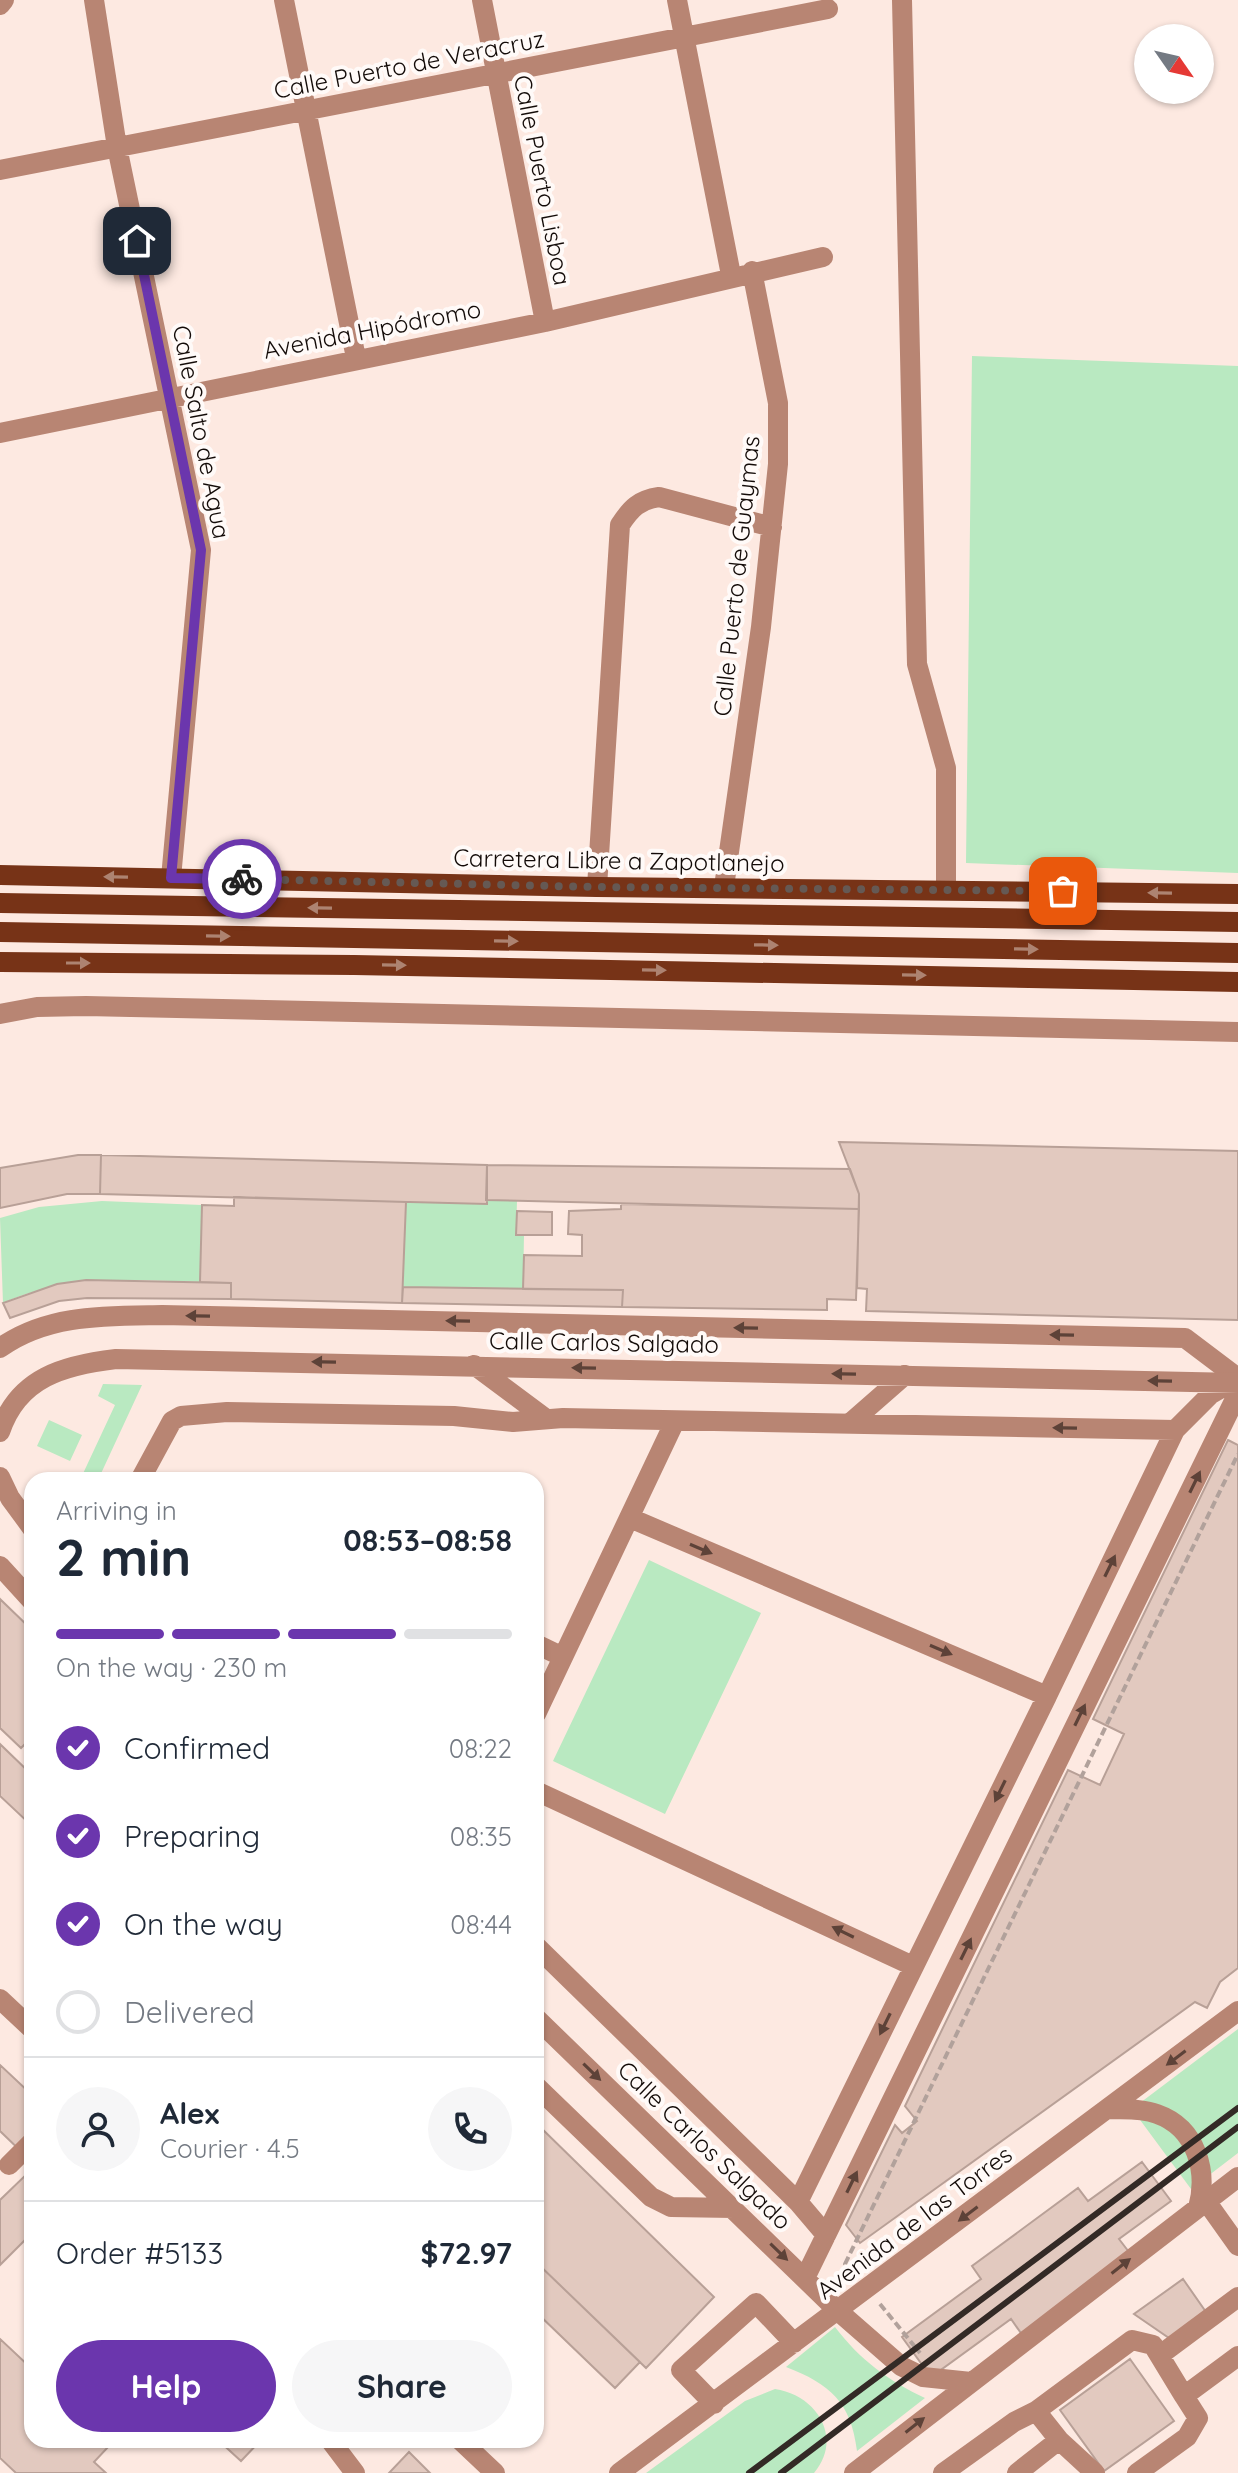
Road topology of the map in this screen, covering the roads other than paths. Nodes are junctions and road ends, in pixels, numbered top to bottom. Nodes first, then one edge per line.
1 (4, 0) edge
2 (94, 0) edge
3 (284, 0) edge
4 (482, 0) edge
5 (677, 0) edge
6 (902, 0) edge
7 (0, 5) edge
8 (828, 9) dead end
9 (684, 37) junction
10 (496, 74) junction
11 (305, 111) junction
12 (117, 147) junction
13 (0, 170) edge
14 (823, 257) dead end
15 (752, 271) junction
16 (731, 275) junction
17 (545, 322) junction
18 (356, 358) junction
19 (169, 397) junction
20 (0, 433) edge
21 (772, 527) junction
22 (0, 875) edge
23 (171, 878) junction
24 (597, 887) junction
25 (724, 887) junction
26 (946, 889) junction
27 (1238, 894) edge
28 (0, 903) edge
29 (1238, 922) edge
30 (0, 932) edge
31 (47, 933) junction
32 (1238, 953) edge
33 (0, 962) edge
34 (354, 965) junction
35 (1238, 982) edge
36 (0, 1014) edge
37 (1238, 1032) edge
38 (0, 1348) edge
39 (474, 1365) junction
40 (905, 1375) junction
41 (1236, 1384) edge
42 (545, 1418) junction
43 (675, 1421) junction
44 (849, 1424) junction
45 (1175, 1430) junction
46 (0, 1432) edge
47 (144, 1472) edge
48 (0, 1477) edge
49 (24, 1517) edge
50 (630, 1518) junction
51 (0, 1566) edge
52 (24, 1592) edge
53 (544, 1648) edge
54 (563, 1657) junction
55 (1047, 1696) junction
56 (544, 1697) edge
57 (544, 1795) edge
58 (544, 1954) edge
59 (913, 1966) junction
60 (0, 1999) edge
61 (1238, 2011) edge
62 (24, 2022) edge
63 (544, 2026) edge
64 (544, 2094) edge
65 (1107, 2109) junction
66 (24, 2149) edge
67 (3, 2166) edge
68 (1238, 2177) edge
69 (798, 2202) junction
70 (1202, 2204) junction
71 (734, 2208) junction
72 (826, 2235) junction
73 (1238, 2246) edge
74 (805, 2278) junction
75 (1238, 2297) edge
76 (838, 2311) junction
77 (794, 2343) junction
78 (1160, 2355) junction
79 (1238, 2356) edge
80 (971, 2382) junction
81 (1184, 2396) junction
82 (714, 2404) junction
83 (1036, 2411) junction
84 (1059, 2440) junction
85 (336, 2448) edge
86 (468, 2448) edge
87 (355, 2473) edge
88 (495, 2473) edge
89 (619, 2473) edge
90 (854, 2473) edge
91 (943, 2473) edge
92 (1017, 2473) edge
93 (1095, 2473) edge
94 (1137, 2473) edge

1 - 7 street
2 - 12 street, Calle Salto de Agua
3 - 11 street
4 - 10 street, Calle Puerto Lisboa
5 - 9 street
6 - 26 street
8 - 9 street, Calle Puerto de Veracruz
9 - 10 street, Calle Puerto de Veracruz
9 - 16 street
10 - 11 street, Calle Puerto de Veracruz
10 - 17 street, Calle Puerto Lisboa
11 - 12 street, Calle Puerto de Veracruz
11 - 18 street
12 - 13 street, Calle Puerto de Veracruz
12 - 19 street, Calle Salto de Agua
14 - 15 street, Avenida Hipódromo
15 - 16 street, Avenida Hipódromo
15 - 21 street, Calle Puerto de Guaymas
16 - 17 street, Avenida Hipódromo
17 - 18 street, Avenida Hipódromo
18 - 19 street, Avenida Hipódromo
19 - 20 street, Avenida Hipódromo
19 - 23 street, Calle Salto de Agua
21 - 24 street
21 - 25 street, Calle Puerto de Guaymas
23 -> 22 main road, Carretera Libre a Zapotlanejo
23 - 24 main road, Carretera Libre a Zapotlanejo
24 - 25 main road, Carretera Libre a Zapotlanejo
25 - 26 main road, Carretera Libre a Zapotlanejo
27 -> 26 main road, Carretera Libre a Zapotlanejo
29 -> 28 main road
30 - 31 main road
31 -> 32 main road
31 - 34 main road
33 -> 34 main road
34 -> 35 main road
36 - 37 street
41 -> 38 street
40 -> 39 street, Calle Carlos Salgado
39 - 42 street
39 -> 46 street, Calle Carlos Salgado
41 -> 40 street, Calle Carlos Salgado
40 - 44 street
41 - 45 street
72 -> 41 street
42 - 43 street
42 - 47 street
43 - 44 street
43 - 50 street
45 -> 44 street
55 -> 45 street
48 - 49 street
50 - 54 street
50 -> 55 street
51 - 52 street
53 - 54 street
54 - 56 street
55 -> 59 street
59 -> 57 street
58 - 69 street
59 -> 69 street
60 - 62 street
61 -> 65 street, Avenida de las Torres
63 -> 71 street, Calle Carlos Salgado
64 - 71 street
65 - 70 street
65 -> 76 street, Avenida de las Torres
66 - 67 street
68 - 70 street
69 - 72 street
70 - 73 street
80 -> 70 street
71 -> 74 street, Calle Carlos Salgado
72 - 74 street
74 - 76 street, Calle Carlos Salgado
75 - 78 street
76 - 77 street, Avenida de las Torres
76 - 80 street, Calle Carlos Salgado
77 - 82 street, Avenida de las Torres
77 - 82 street
78 - 81 street
78 - 83 street
79 - 81 street
90 -> 80 street
81 - 94 street
82 - 89 street, Avenida de las Torres
83 - 84 street
83 - 91 street
84 - 92 street
84 - 93 street
85 - 87 street
86 - 88 street

